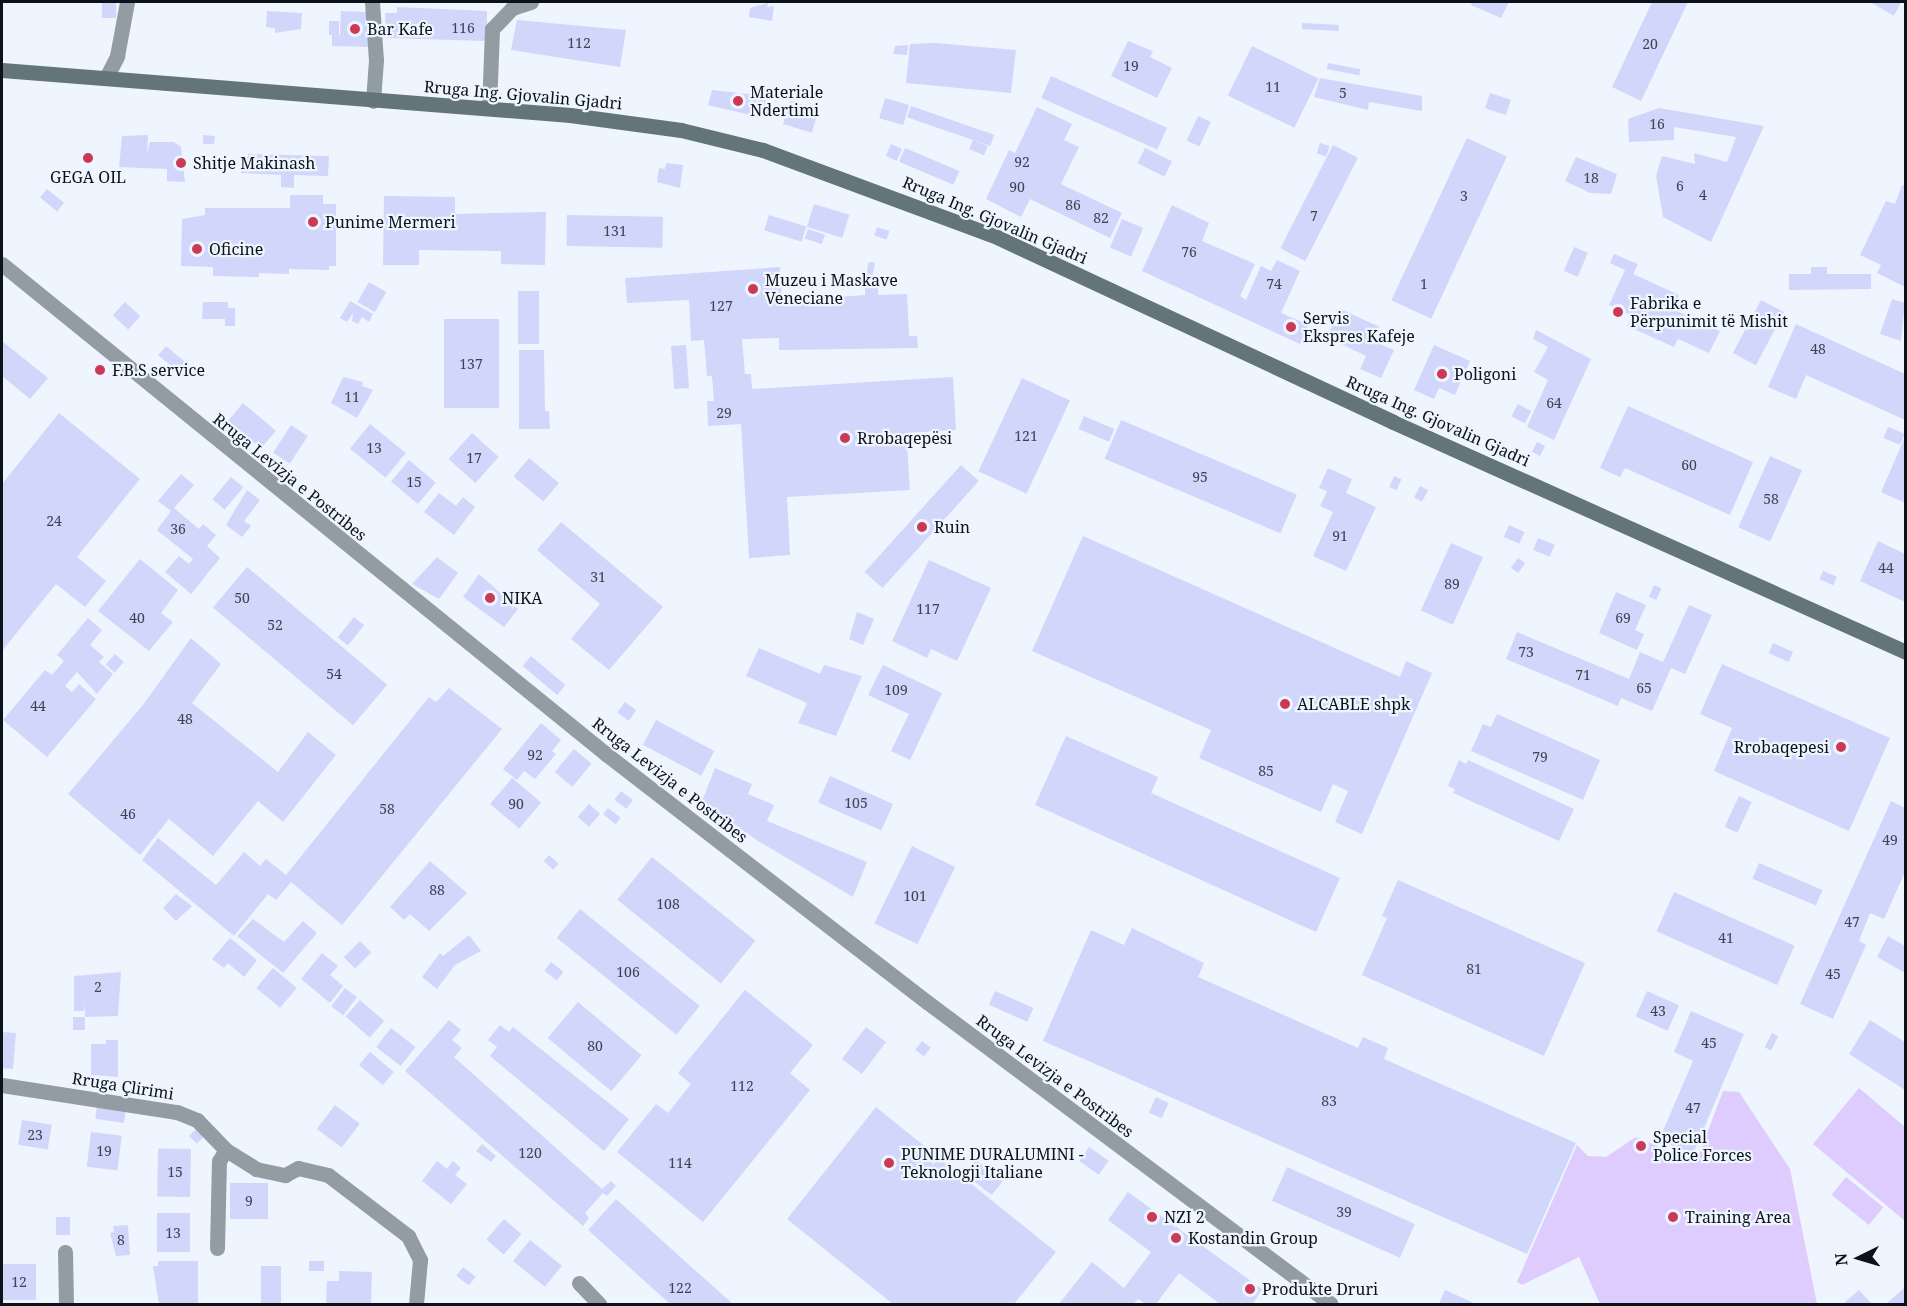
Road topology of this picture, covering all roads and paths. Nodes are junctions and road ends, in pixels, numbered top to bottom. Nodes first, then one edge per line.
1 (127, 2) edge
2 (372, 2) edge
3 (531, 2) edge
4 (2, 70) edge
5 (106, 78) junction
6 (373, 101) junction
7 (489, 108) junction
8 (2, 264) edge
9 (1905, 652) edge
10 (2, 1085) edge
11 (225, 1150) junction
12 (217, 1248) dead end
13 (65, 1252) dead end
14 (579, 1283) dead end
15 (66, 1305) edge
16 (416, 1305) edge
17 (599, 1305) edge
18 (1331, 1305) edge

1 - 5 street
2 - 6 street
3 - 7 street
4 - 5 main road, Rruga Ing. Gjovalin Gjadri
5 - 6 main road, Rruga Ing. Gjovalin Gjadri
6 - 7 main road, Rruga Ing. Gjovalin Gjadri
7 - 9 main road, Rruga Ing. Gjovalin Gjadri
8 - 18 street, Rruga Levizja e Postribes
10 - 11 street, Rruga Çlirimi
11 - 12 street
11 - 16 street, Rruga Çlirimi
13 - 15 street
14 - 17 street

